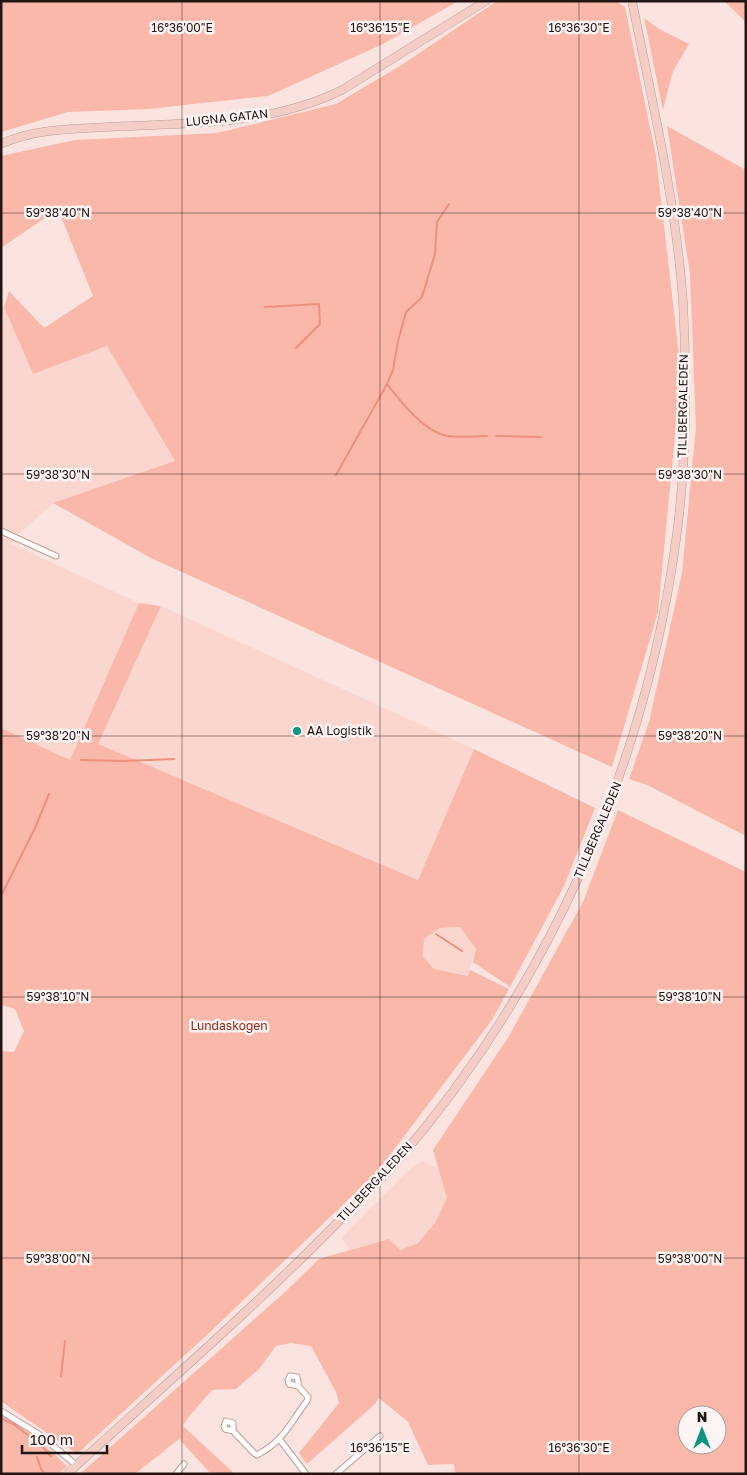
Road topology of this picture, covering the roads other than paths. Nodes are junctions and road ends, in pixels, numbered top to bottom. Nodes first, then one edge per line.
1 (486, 1) edge
2 (632, 1) edge
3 (1, 144) edge
4 (1, 531) edge
5 (56, 556) dead end
6 (298, 1386) dead end
7 (1, 1411) edge
8 (233, 1431) dead end
9 (380, 1436) dead end
10 (280, 1440) junction
11 (184, 1464) dead end
12 (76, 1465) junction
13 (67, 1474) edge
14 (176, 1474) edge
15 (306, 1474) edge
16 (336, 1474) edge

1 - 3 main road, LUGNA GATAN
2 - 12 main road, TILLBERGALEDEN
4 - 5 street
6 - 10 street
7 - 12 street
8 - 10 street
9 - 16 street
10 - 15 street
11 - 14 street
12 - 13 main road, TILLBERGALEDEN

